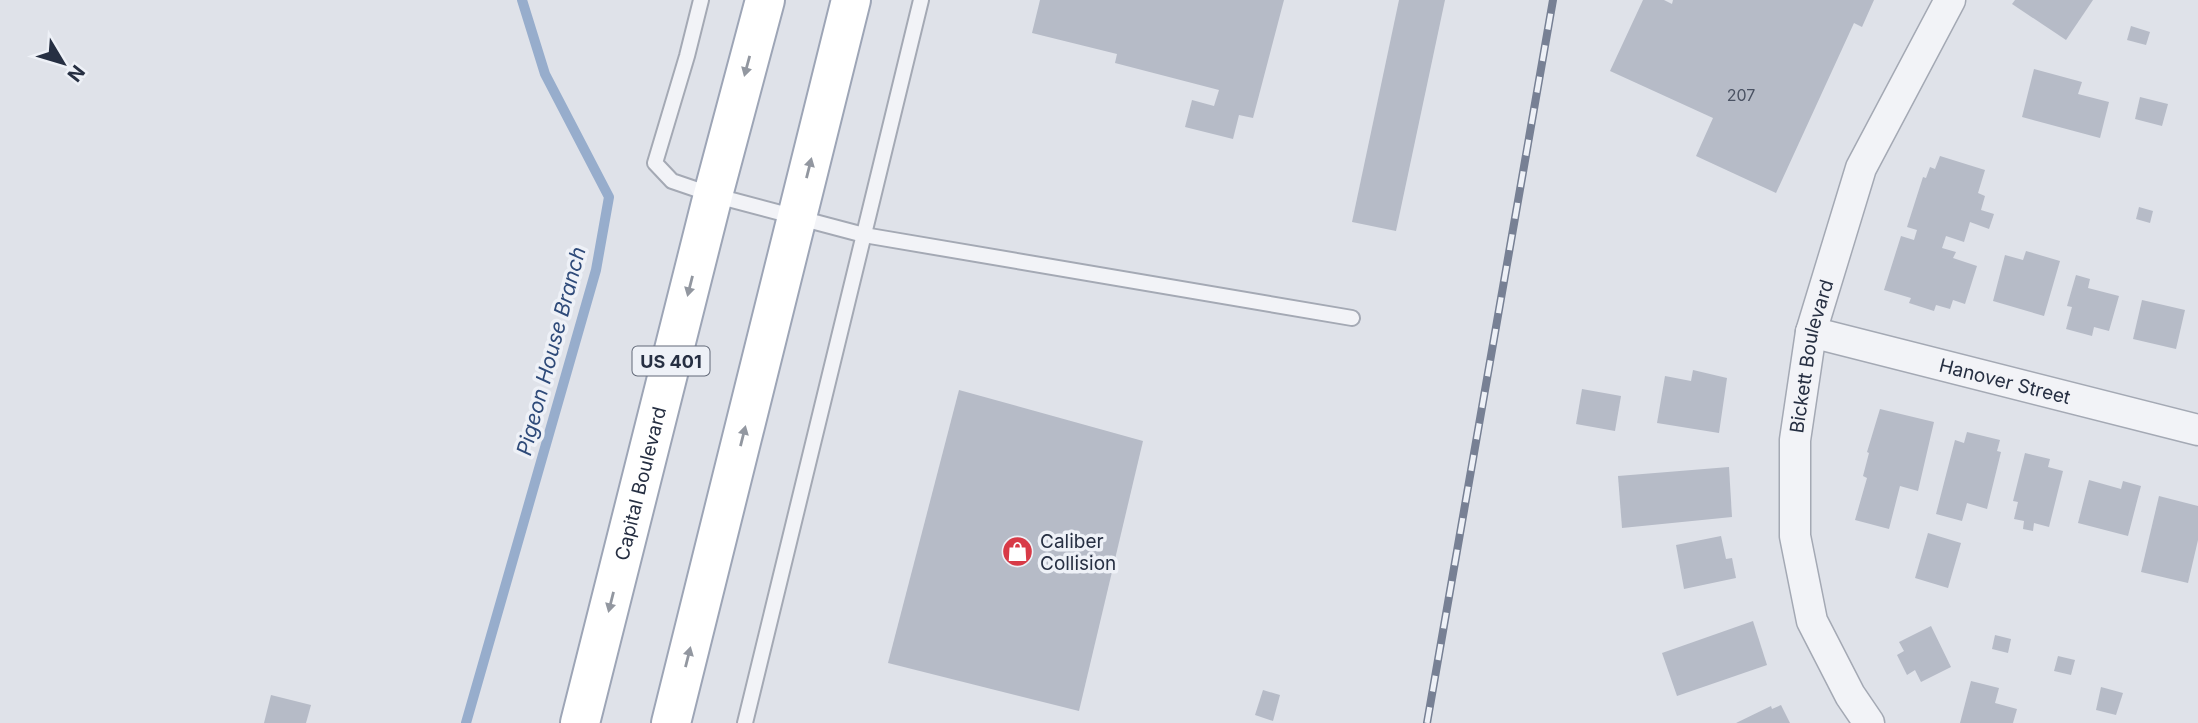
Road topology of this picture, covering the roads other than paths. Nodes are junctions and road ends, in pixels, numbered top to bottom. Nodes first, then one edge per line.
1 (701, 0) edge
2 (765, 0) edge
3 (851, 0) edge
4 (921, 0) edge
5 (1950, 0) edge
6 (713, 195) junction
7 (797, 218) junction
8 (864, 235) junction
9 (1352, 318) dead end
10 (1811, 332) junction
11 (2198, 430) edge
12 (580, 723) edge
13 (671, 723) edge
14 (745, 723) edge
15 (1869, 723) edge

1 - 6 lane
2 -> 6 main road, Capital Boulevard / US 401
7 -> 3 main road
4 - 8 lane
5 - 10 street, Bickett Boulevard
6 - 7 lane
6 -> 12 main road, Capital Boulevard / US 401
7 - 8 lane
13 -> 7 main road
8 - 9 lane
8 - 14 lane
10 - 11 street, Hanover Street
10 - 15 street, Bickett Boulevard

